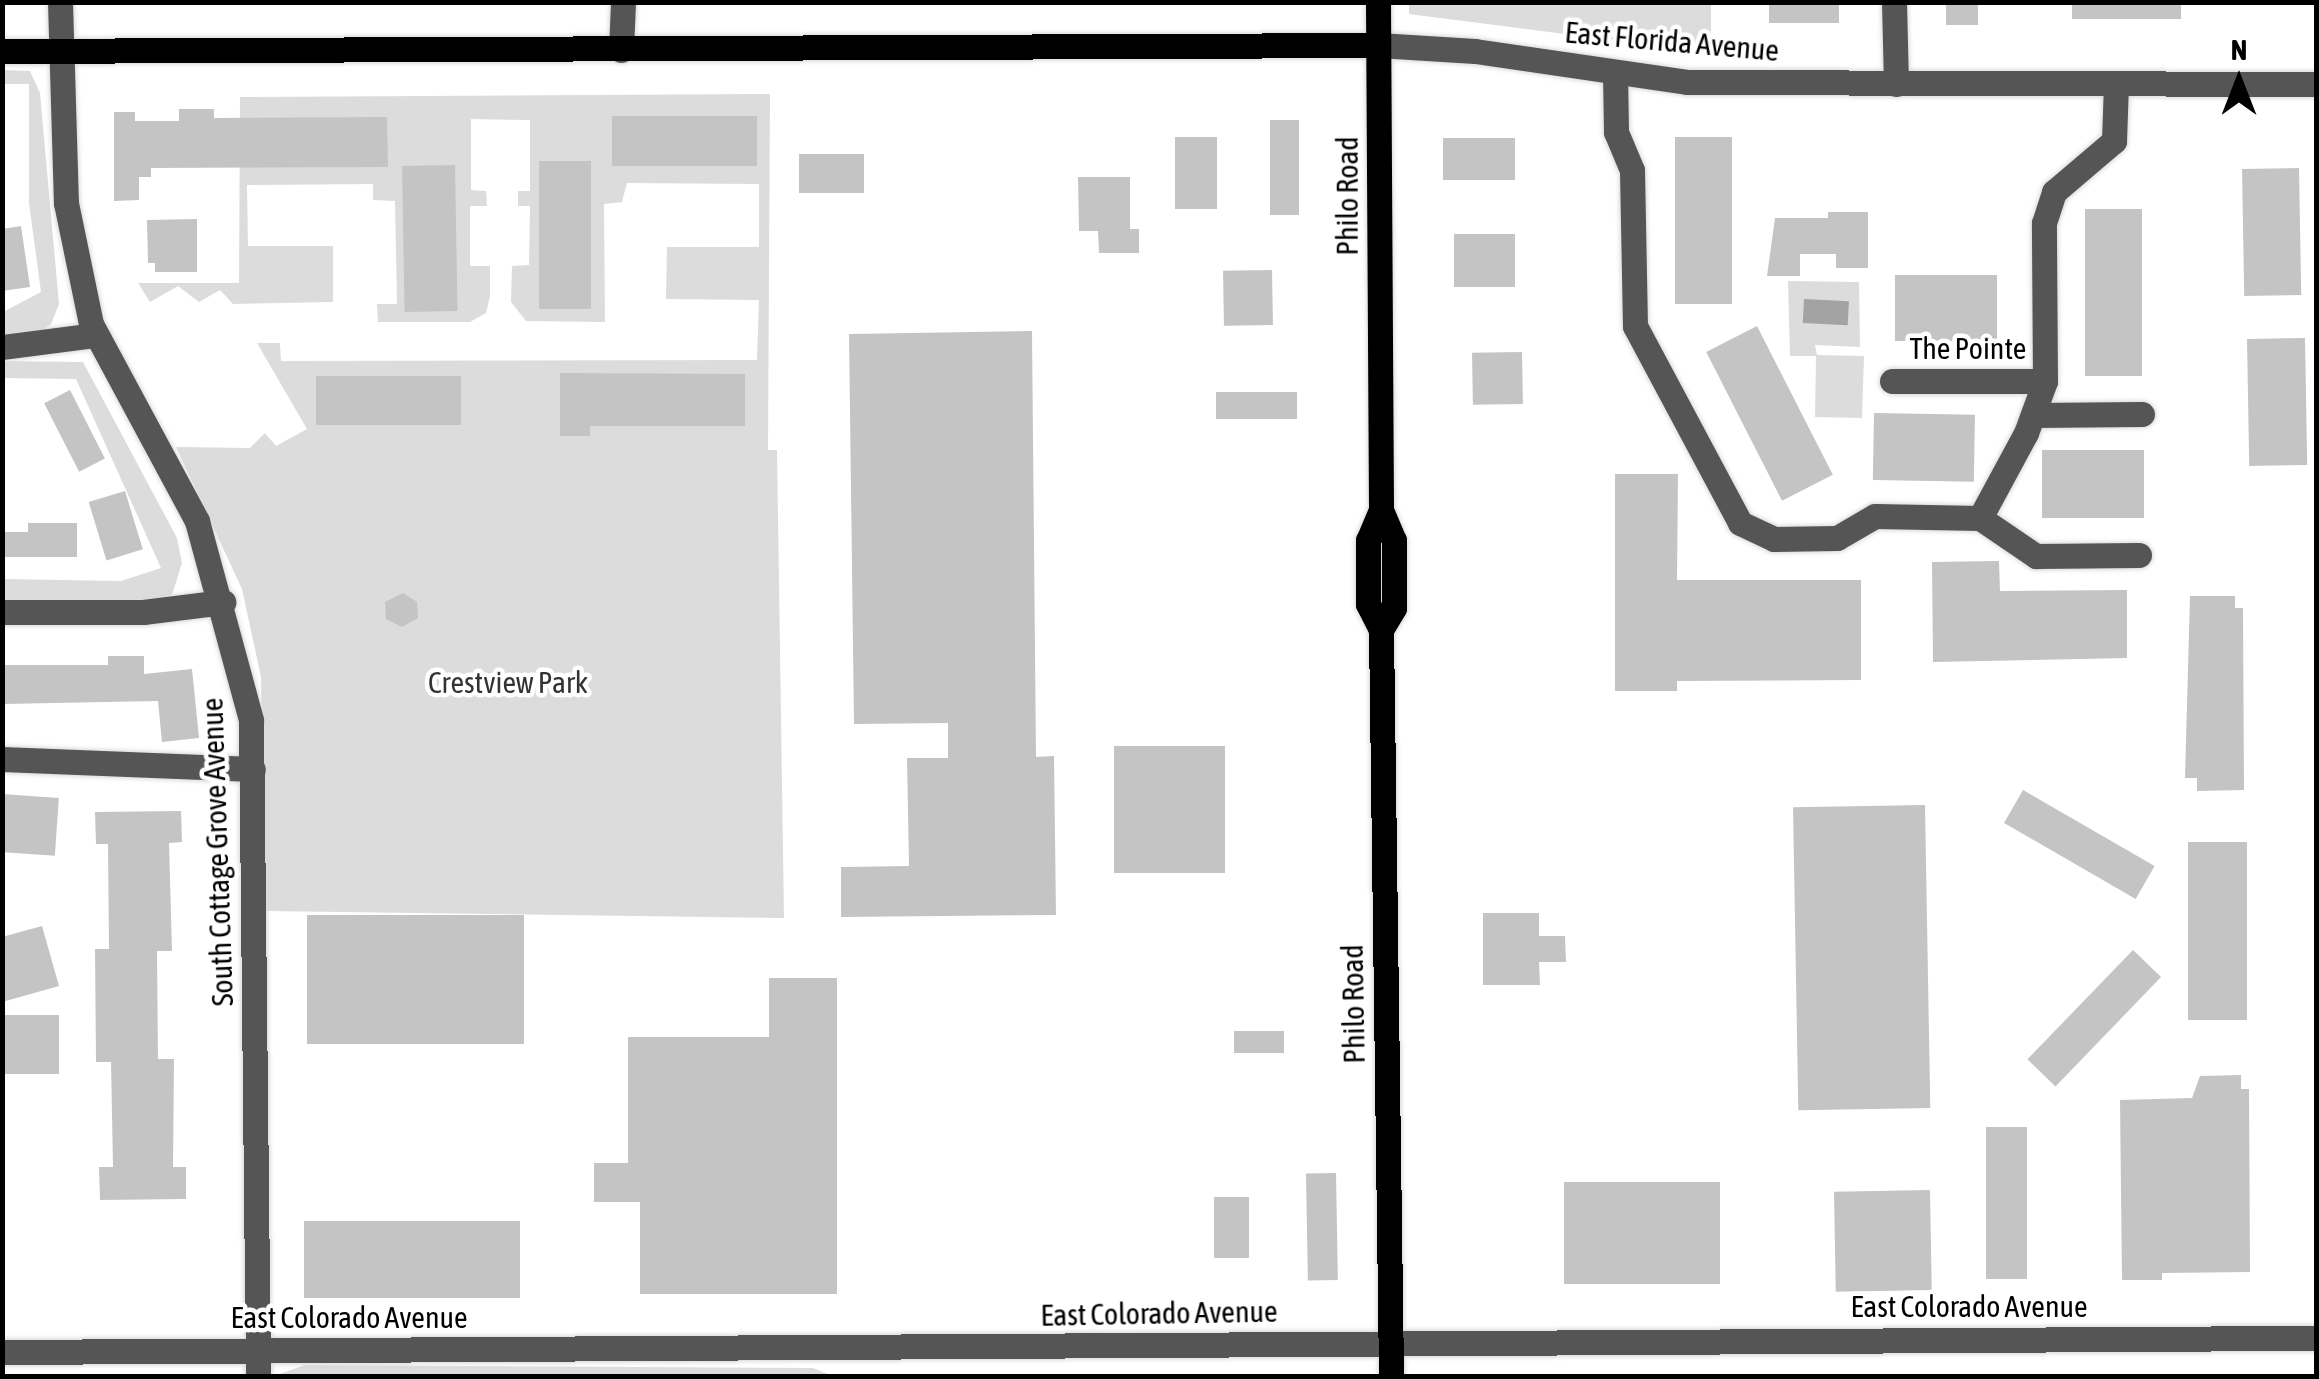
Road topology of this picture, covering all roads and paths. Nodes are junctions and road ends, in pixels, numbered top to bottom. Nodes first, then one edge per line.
1 (60, 2) edge
2 (622, 2) edge
3 (1378, 2) edge
4 (1894, 2) edge
5 (1378, 44) junction
6 (61, 50) junction
7 (621, 50) junction
8 (2, 51) edge
9 (1615, 74) junction
10 (1896, 84) junction
11 (2116, 84) junction
12 (2316, 84) edge
13 (95, 335) junction
14 (2, 347) edge
15 (1892, 381) dead end
16 (2045, 381) junction
17 (2142, 414) dead end
18 (2032, 415) junction
19 (1980, 518) junction
20 (2139, 555) dead end
21 (223, 602) junction
22 (2, 612) edge
23 (2, 760) edge
24 (253, 769) junction
25 (2316, 1338) edge
26 (1390, 1343) junction
27 (258, 1350) junction
28 (2, 1352) edge
29 (258, 1376) edge
30 (1391, 1376) edge

1 - 6 street, South Cottage Grove Avenue
2 - 7 street
3 - 5 main road, Philo Road
4 - 10 street
5 - 7 main road, East Florida Avenue
5 - 9 street, East Florida Avenue
5 - 26 main road, Philo Road
6 - 7 main road, East Florida Avenue
6 - 8 main road, East Florida Avenue
6 - 13 street, South Cottage Grove Avenue
9 - 10 street, East Florida Avenue
9 - 19 street
10 - 11 street, East Florida Avenue
11 - 12 street, East Florida Avenue
11 - 16 street
13 - 14 street
13 - 21 street, South Cottage Grove Avenue
15 - 16 street, The Pointe
16 - 18 street
17 - 18 street
18 - 19 street
19 - 20 street
21 - 22 street
21 - 24 street, South Cottage Grove Avenue
23 - 24 street
24 - 27 street, South Cottage Grove Avenue
25 - 26 street, East Colorado Avenue
26 - 27 street, East Colorado Avenue
26 - 30 main road, Philo Road
27 - 28 street, East Colorado Avenue
27 - 29 street, South Cottage Grove Avenue

